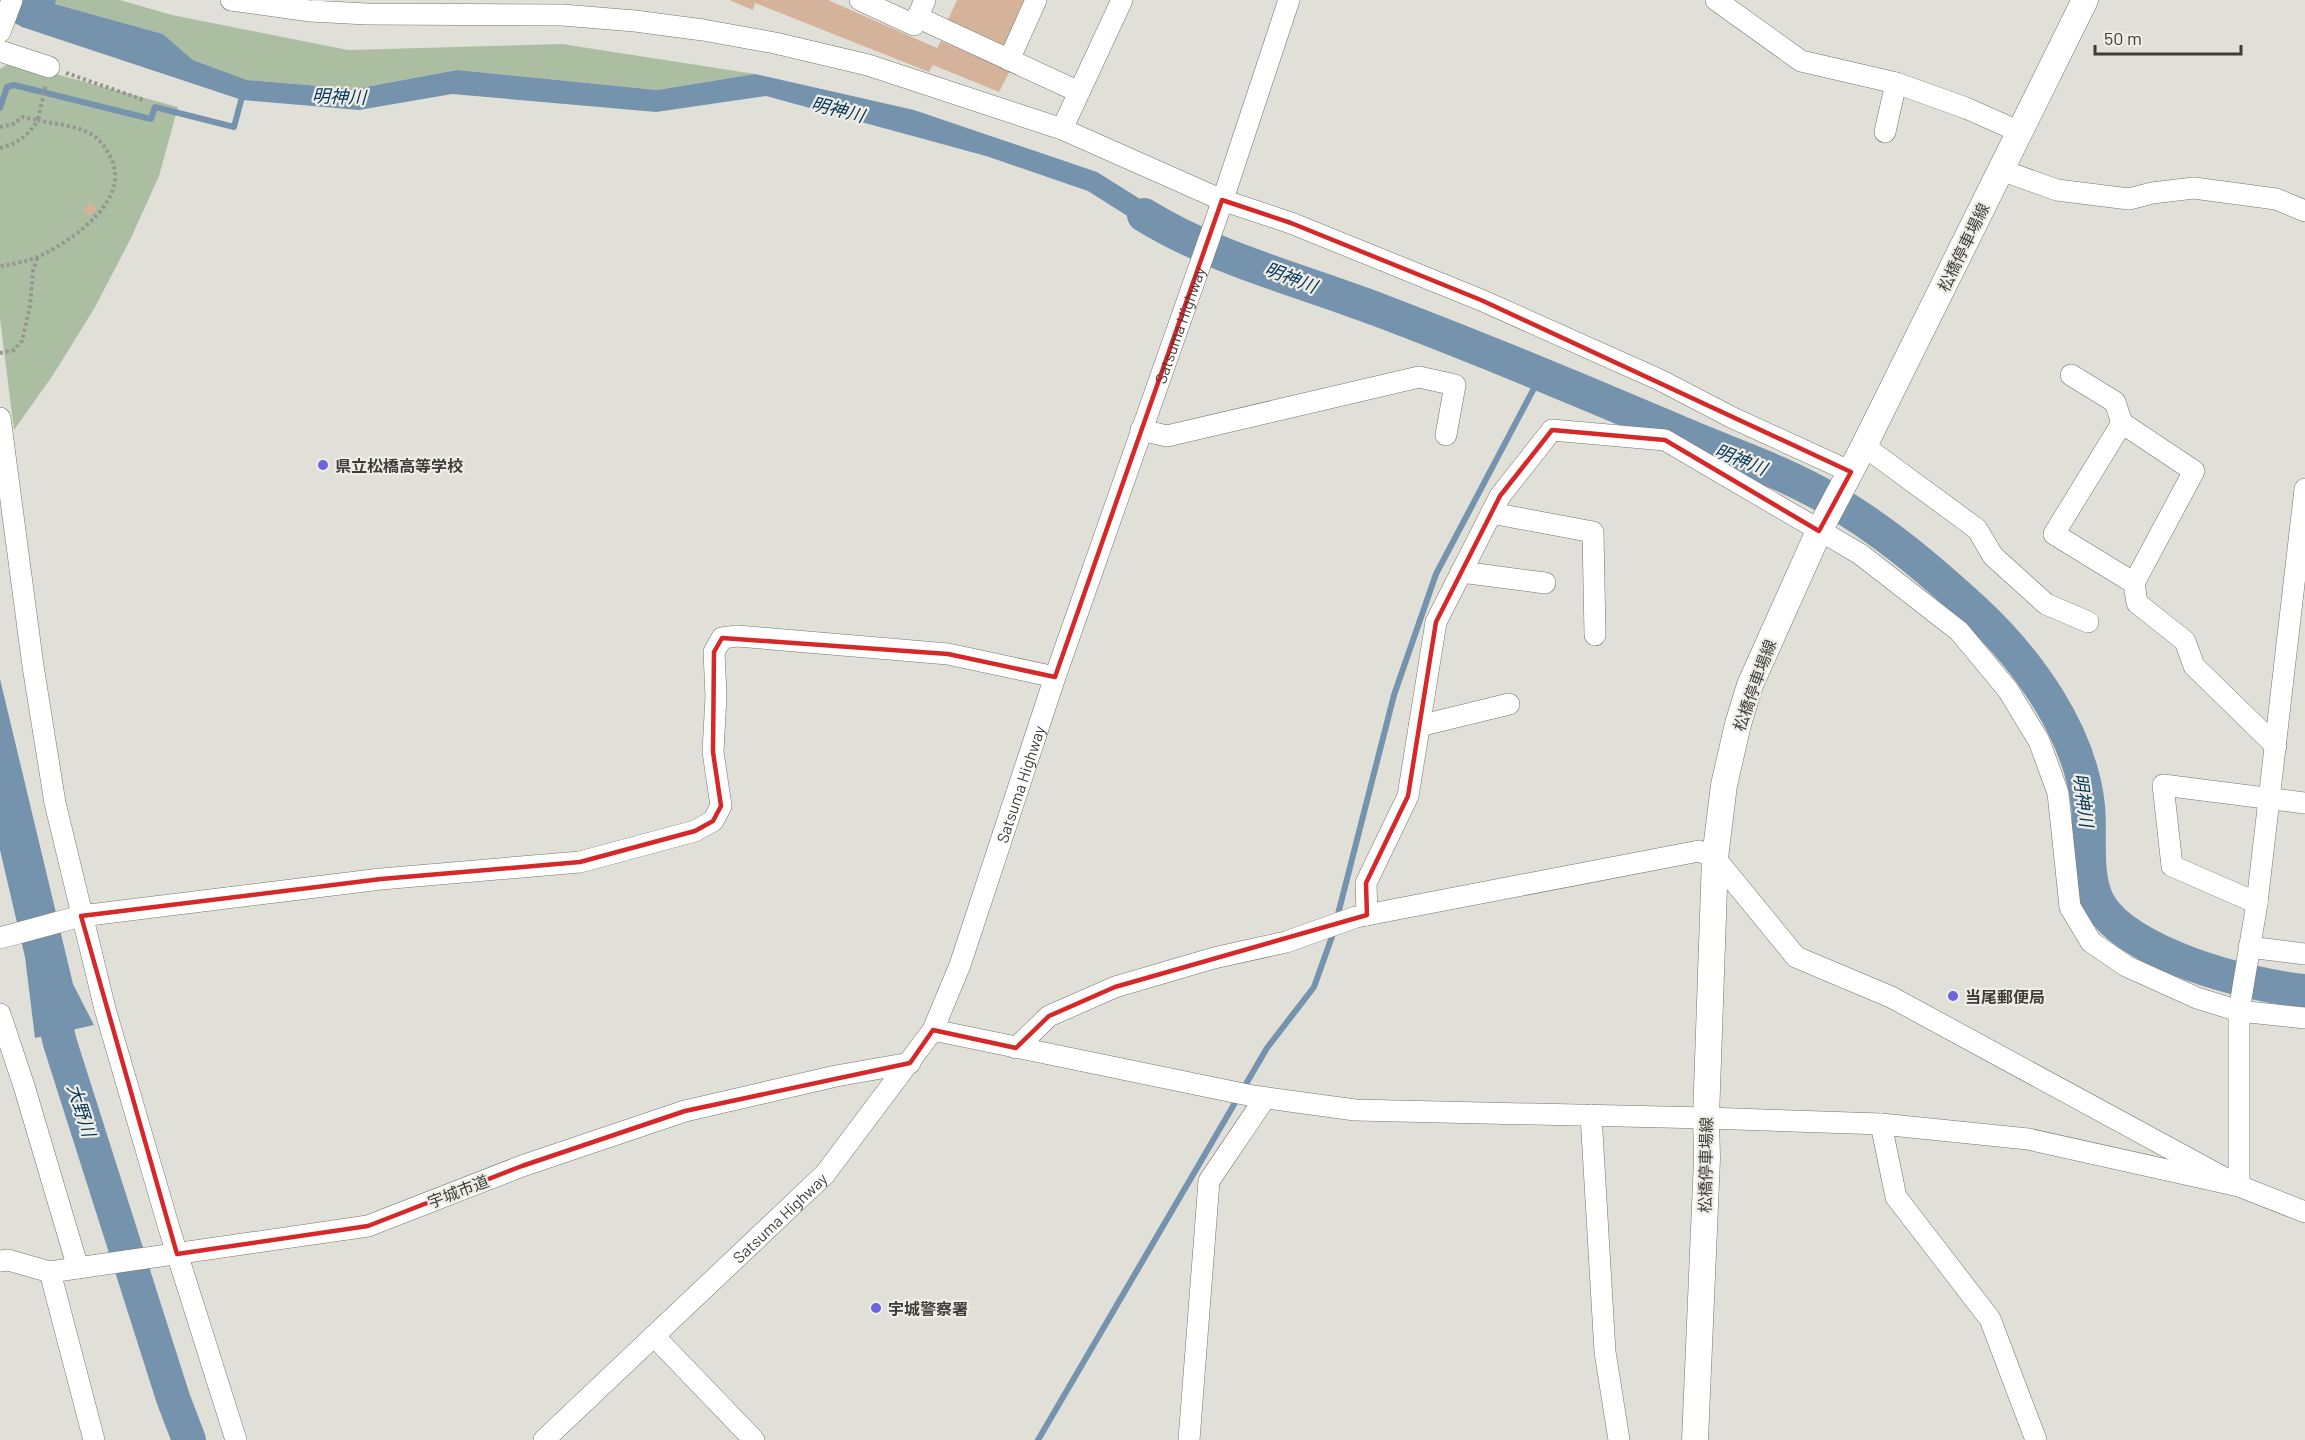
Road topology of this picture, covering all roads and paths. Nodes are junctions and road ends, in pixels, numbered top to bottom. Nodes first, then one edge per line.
1 (12, 0) edge
2 (231, 0) edge
3 (860, 0) edge
4 (1036, 0) edge
5 (1122, 0) edge
6 (1289, 0) edge
7 (1716, 0) edge
8 (2085, 0) edge
9 (397, 7) edge
10 (519, 7) edge
11 (921, 8) edge
12 (0, 32) edge
13 (0, 51) edge
14 (1009, 60) junction
15 (47, 76) junction
16 (1896, 83) junction
17 (1079, 92) junction
18 (144, 100) dead end
19 (38, 120) junction
20 (0, 127) edge
21 (1062, 129) junction
22 (1885, 132) dead end
23 (2020, 132) junction
24 (0, 148) edge
25 (2001, 170) junction
26 (1221, 204) junction
27 (2305, 211) edge
28 (38, 256) junction
29 (0, 266) edge
30 (0, 353) edge
31 (2071, 375) dead end
32 (0, 418) edge
33 (2122, 423) junction
34 (1141, 430) junction
35 (1446, 435) dead end
36 (1864, 446) junction
37 (1847, 479) junction
38 (2305, 489) edge
39 (1491, 513) junction
40 (1822, 525) junction
41 (1461, 572) junction
42 (1545, 582) dead end
43 (2134, 583) junction
44 (2088, 622) dead end
45 (2297, 633) edge
46 (1594, 635) dead end
47 (1055, 677) junction
48 (1509, 704) dead end
49 (1419, 726) junction
50 (2276, 746) junction
51 (2270, 798) junction
52 (2305, 803) edge
53 (1715, 858) junction
54 (2257, 903) junction
55 (1362, 916) junction
56 (77, 917) junction
57 (5, 936) edge
58 (2305, 954) edge
59 (2247, 955) junction
60 (2240, 1009) junction
61 (0, 1014) edge
62 (2305, 1018) edge
63 (933, 1030) junction
64 (1016, 1048) junction
65 (910, 1063) junction
66 (1259, 1097) junction
67 (1591, 1115) junction
68 (1706, 1118) junction
69 (1881, 1124) junction
70 (2239, 1186) junction
71 (2305, 1212) edge
72 (175, 1255) junction
73 (0, 1261) edge
74 (83, 1267) junction
75 (50, 1272) junction
76 (654, 1336) junction
77 (94, 1440) edge
78 (236, 1440) edge
79 (544, 1440) edge
80 (754, 1440) edge
81 (1189, 1440) edge
82 (1619, 1440) edge
83 (1695, 1440) edge
84 (2036, 1440) edge

1 - 12 street
2 - 9 street
3 - 11 street
4 - 14 street
5 - 17 street
6 - 26 street, Satsuma Highway
7 - 16 street
8 - 23 main road, 松橋停車場線
9 - 10 street
10 - 21 street
11 - 14 street
13 - 15 street
14 - 17 street
15 - 18 path
15 - 19 path
16 - 22 street
16 - 23 street
17 - 21 street
19 - 20 path
19 - 24 path
19 - 28 path
21 - 26 street
23 - 25 main road, 松橋停車場線
25 - 27 street
25 - 36 main road, 松橋停車場線
26 - 34 street, Satsuma Highway
26 - 37 street
28 - 29 path
28 - 30 path
31 - 33 street
32 - 56 street
33 - 43 street
33 - 43 street
34 - 35 street
34 - 47 street, Satsuma Highway
36 - 37 main road, 松橋停車場線
36 - 44 street
37 - 40 main road, 松橋停車場線
38 - 45 street
39 - 40 street
39 - 41 street
39 - 46 street
40 - 53 main road, 松橋停車場線
40 - 60 street
41 - 42 street
41 - 49 street
43 - 50 street
45 - 50 street
47 - 56 street
47 - 63 street, Satsuma Highway
48 - 49 street
49 - 55 street
50 - 51 street
51 - 52 street
51 - 54 street
51 - 54 street
53 - 55 street
53 - 68 main road, 松橋停車場線
53 - 70 street
54 - 59 street
55 - 64 street
56 - 57 street
56 - 72 street
58 - 59 street
59 - 60 street
60 - 62 street
60 - 70 street
61 - 74 street
63 - 64 street
63 - 65 street, Satsuma Highway
64 - 66 street
65 - 72 street, 宇城市道
65 - 76 street, Satsuma Highway
66 - 67 street
66 - 81 street
67 - 68 street
67 - 82 street
68 - 69 street
68 - 83 main road, 松橋停車場線
69 - 70 street
69 - 84 street
70 - 71 street
72 - 74 street, 宇城市道
72 - 78 street
73 - 75 street, 宇城市道
74 - 75 street, 宇城市道
75 - 77 street
76 - 79 street, Satsuma Highway
76 - 80 street

